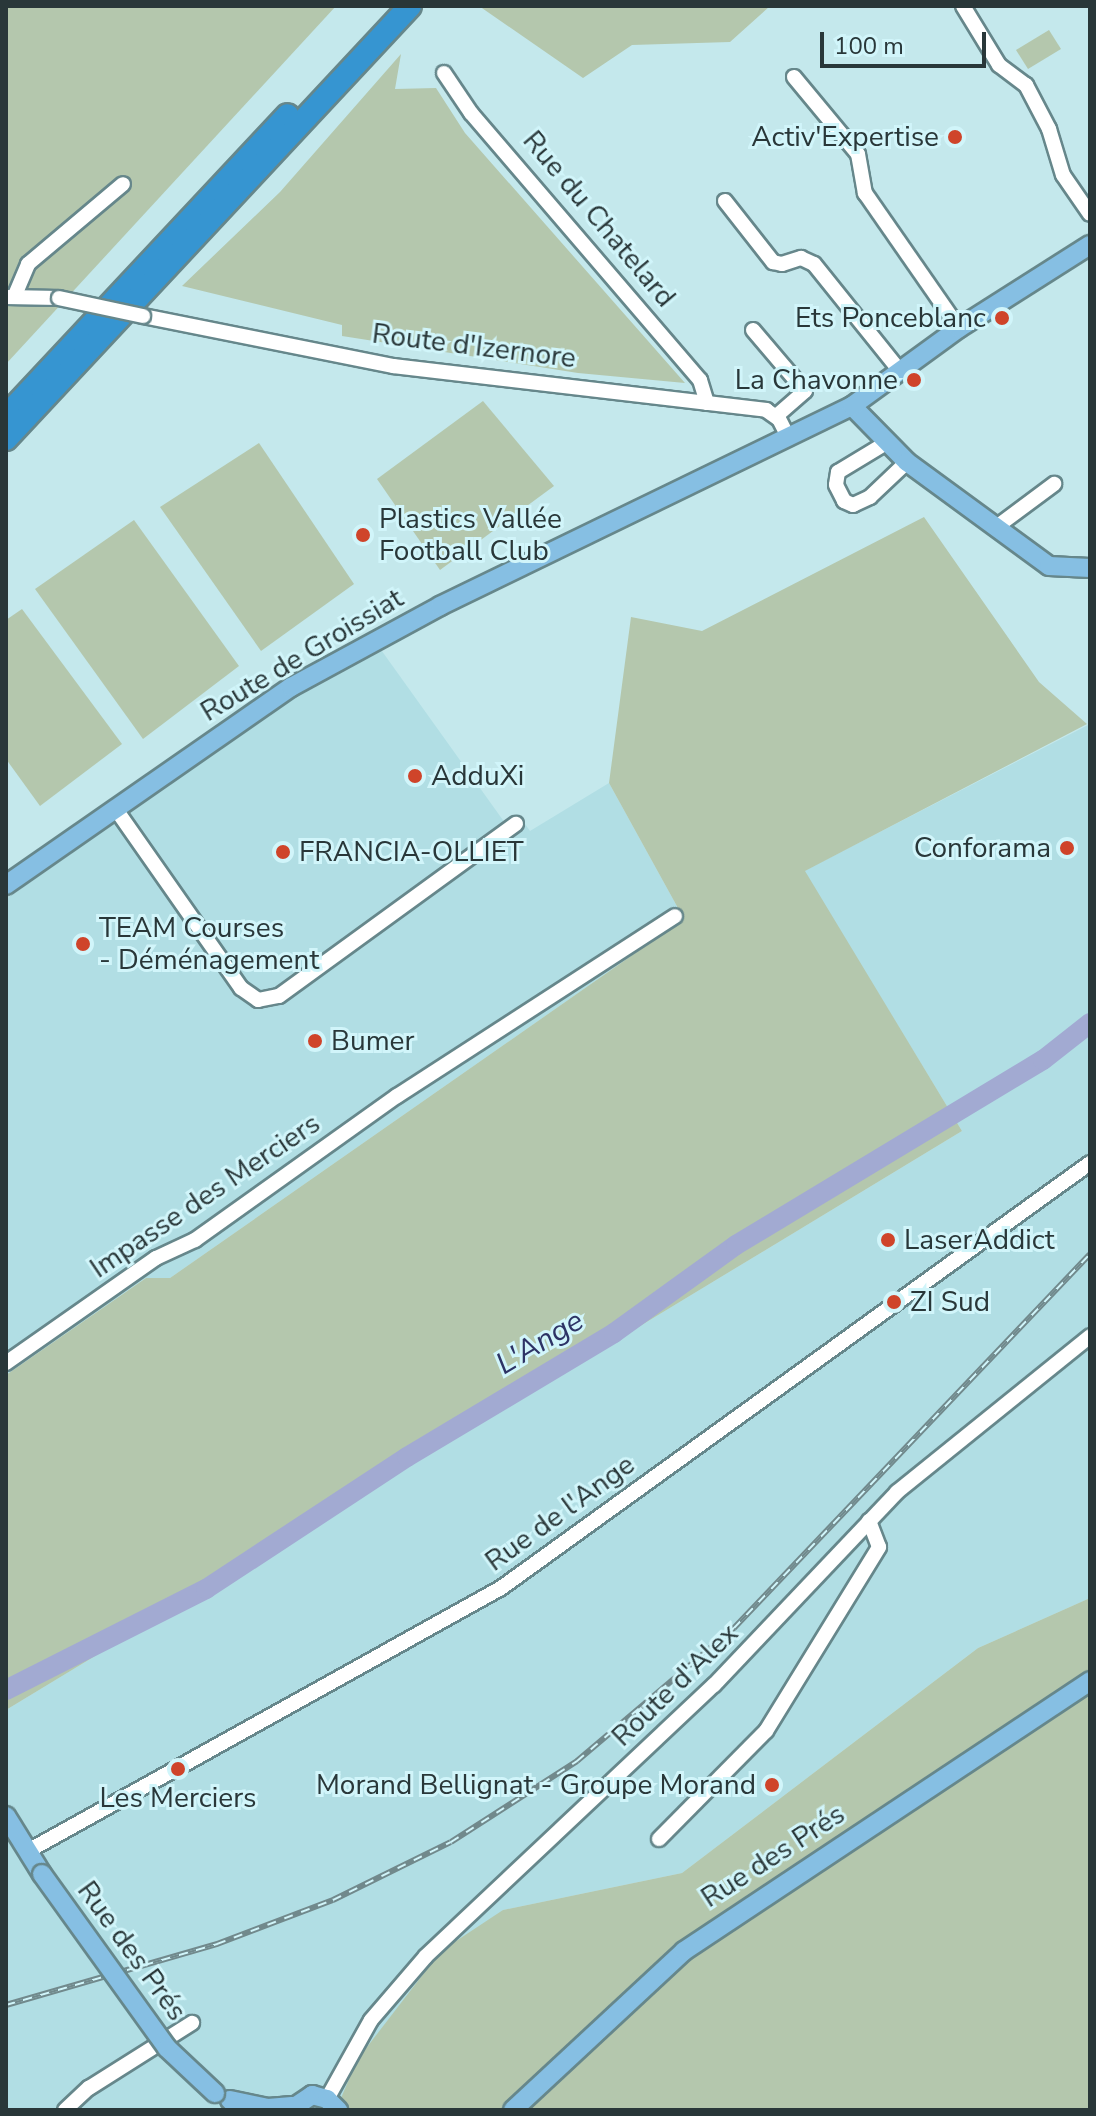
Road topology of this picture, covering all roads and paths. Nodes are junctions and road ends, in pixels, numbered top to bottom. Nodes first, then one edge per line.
1 (390, 6) edge
2 (410, 6) edge
3 (963, 6) edge
4 (444, 73) dead end
5 (794, 77) dead end
6 (123, 184) dead end
7 (725, 201) dead end
8 (1090, 214) edge
9 (1090, 245) edge
10 (11, 296) edge
11 (959, 328) junction
12 (753, 330) dead end
13 (900, 371) junction
14 (707, 403) junction
15 (852, 406) junction
16 (6, 416) edge
17 (776, 416) junction
18 (788, 437) junction
19 (6, 439) edge
20 (886, 443) junction
21 (907, 462) junction
22 (1054, 484) dead end
23 (995, 528) junction
24 (1090, 568) edge
25 (115, 808) junction
26 (516, 824) dead end
27 (6, 885) edge
28 (675, 916) dead end
29 (1090, 1163) edge
30 (1090, 1336) edge
31 (6, 1363) edge
32 (869, 1521) junction
33 (1090, 1681) edge
34 (6, 1816) edge
35 (659, 1839) dead end
36 (28, 1851) junction
37 (192, 2023) dead end
38 (223, 2096) junction
39 (332, 2104) edge
40 (291, 2108) edge
41 (65, 2110) edge
42 (255, 2110) edge
43 (513, 2110) edge

1 - 16 highway
2 - 19 highway
3 - 8 street
4 - 14 street, Rue du Chatelard
5 - 11 street
6 - 10 street
7 - 13 street
9 - 11 main road, Route de Groissiat
10 - 14 street, Route d'Izernore, bridge
11 - 13 main road, Route de Groissiat
12 - 17 street
13 - 15 main road, Route de Groissiat
14 - 17 street, Route d'Izernore
15 - 18 main road, Route de Groissiat
15 - 20 main road
17 - 18 street
18 - 25 main road, Route de Groissiat
20 - 21 main road
20 - 21 street
21 - 23 main road
22 - 23 street
23 - 24 main road
25 - 26 street
25 - 27 main road, Route de Groissiat
28 - 31 street, Impasse des Merciers
29 - 36 street, Rue de l'Ange
30 - 32 street, Route d'Alex
32 - 35 street
32 - 39 street, Route d'Alex
33 - 43 main road, Rue des Prés
34 - 36 main road, Rue des Prés
36 - 38 main road, Rue des Prés, bridge
37 - 41 street
38 - 40 main road
38 - 42 main road
39 - 40 main road

